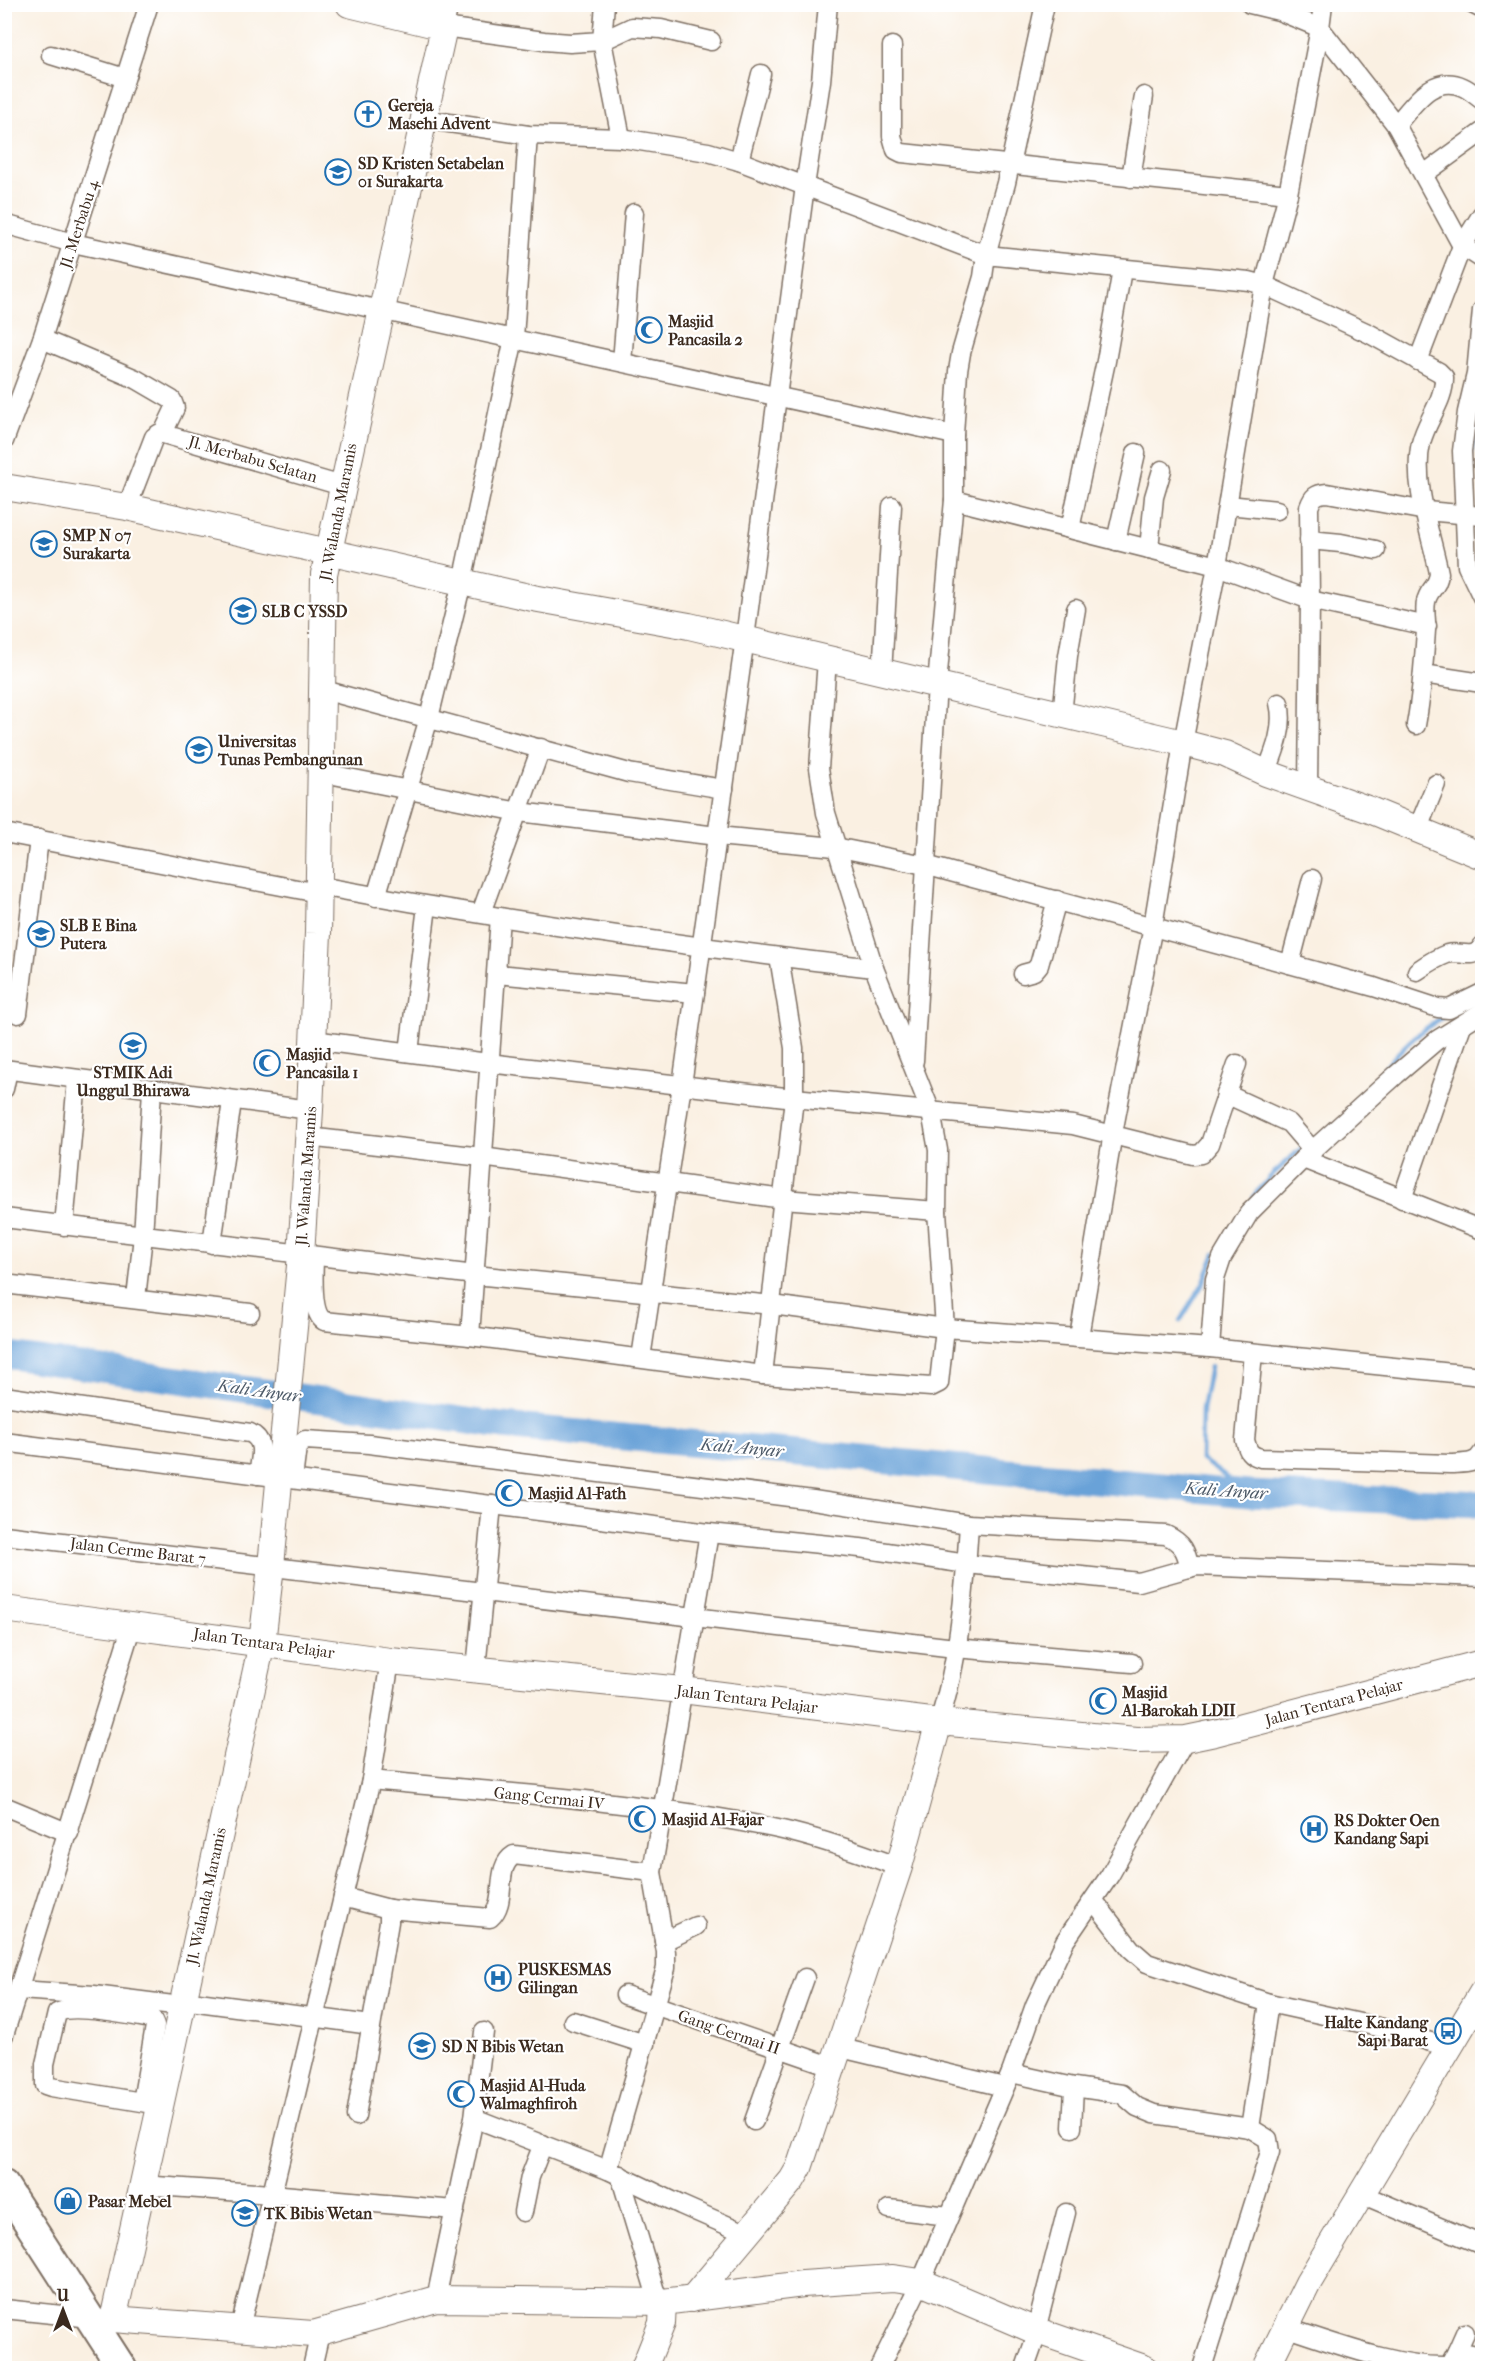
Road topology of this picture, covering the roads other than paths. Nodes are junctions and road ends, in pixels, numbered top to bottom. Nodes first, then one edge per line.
1 (149, 4) edge
2 (349, 4) edge
3 (605, 4) edge
4 (828, 4) edge
5 (1045, 4) edge
6 (1250, 4) edge
7 (1323, 4) edge
8 (1472, 4) edge
9 (1482, 9) edge
10 (446, 16) edge
11 (1320, 28) junction
12 (602, 41) junction
13 (711, 41) dead end
14 (892, 46) dead end
15 (51, 55) dead end
16 (761, 74) dead end
17 (126, 78) junction
18 (1144, 96) dead end
19 (1482, 100) edge
20 (423, 119) junction
21 (1396, 125) junction
22 (1482, 132) edge
23 (528, 135) junction
24 (621, 138) junction
25 (739, 161) junction
26 (1010, 163) junction
27 (1424, 174) junction
28 (1131, 178) junction
29 (805, 186) junction
30 (1288, 194) junction
31 (634, 213) dead end
32 (1482, 214) edge
33 (4, 224) edge
34 (73, 243) junction
35 (1462, 246) junction
36 (986, 255) junction
37 (1482, 259) edge
38 (1122, 270) junction
39 (1264, 285) junction
40 (380, 309) junction
41 (1482, 310) edge
42 (514, 338) junction
43 (42, 339) junction
44 (1418, 361) junction
45 (622, 362) junction
46 (777, 396) junction
47 (163, 433) junction
48 (954, 435) junction
49 (4, 441) edge
50 (1136, 453) dead end
51 (1162, 470) dead end
52 (342, 486) junction
53 (4, 487) edge
54 (954, 500) junction
55 (1227, 505) junction
56 (892, 506) dead end
57 (127, 507) junction
58 (1277, 510) dead end
59 (1426, 511) junction
60 (1472, 516) edge
61 (1070, 529) junction
62 (1116, 540) junction
63 (1309, 540) junction
64 (1149, 549) junction
65 (1376, 550) dead end
66 (328, 553) junction
67 (1217, 566) junction
68 (462, 582) junction
69 (1482, 597) edge
70 (1310, 600) junction
71 (1076, 609) dead end
72 (1426, 626) junction
73 (745, 638) junction
74 (827, 660) junction
75 (882, 673) junction
76 (1423, 674) junction
77 (1482, 683) edge
78 (937, 684) junction
79 (321, 689) junction
80 (1279, 702) dead end
81 (1062, 715) junction
82 (429, 718) junction
83 (1416, 724) dead end
84 (1183, 743) junction
85 (541, 748) junction
86 (319, 772) junction
87 (1266, 773) junction
88 (1436, 784) dead end
89 (1308, 788) junction
90 (724, 789) junction
91 (408, 790) junction
92 (519, 812) junction
93 (1418, 828) junction
94 (4, 833) edge
95 (717, 836) junction
96 (39, 839) junction
97 (836, 847) junction
98 (1482, 856) edge
99 (925, 865) junction
100 (1312, 879) dead end
101 (319, 889) junction
102 (376, 897) junction
103 (1056, 900) junction
104 (427, 906) junction
105 (481, 913) junction
106 (500, 917) junction
107 (1153, 926) junction
108 (702, 945) junction
109 (1482, 946) edge
110 (779, 957) junction
111 (1290, 964) junction
112 (874, 968) junction
113 (1417, 970) dead end
114 (496, 974) junction
115 (1023, 974) dead end
116 (695, 993) junction
117 (1482, 993) edge
118 (18, 1014) dead end
119 (1466, 1014) edge
120 (313, 1040) junction
121 (409, 1052) junction
122 (488, 1064) junction
123 (1237, 1064) dead end
124 (913, 1065) junction
125 (6, 1070) edge
126 (78, 1080) junction
127 (682, 1085) junction
128 (4, 1089) edge
129 (152, 1090) junction
130 (1227, 1094) junction
131 (794, 1098) junction
132 (232, 1101) junction
133 (310, 1110) junction
134 (931, 1112) junction
135 (1113, 1133) junction
136 (308, 1137) junction
137 (1307, 1149) junction
138 (482, 1157) junction
139 (666, 1183) junction
140 (783, 1199) junction
141 (1402, 1199) junction
142 (937, 1211) junction
143 (4, 1218) edge
144 (64, 1226) junction
145 (1482, 1230) edge
146 (143, 1236) junction
147 (212, 1244) junction
148 (308, 1256) junction
149 (475, 1275) junction
150 (4, 1284) edge
151 (650, 1294) junction
152 (136, 1298) junction
153 (772, 1305) junction
154 (250, 1313) dead end
155 (945, 1328) junction
156 (470, 1336) junction
157 (1079, 1337) junction
158 (1210, 1348) junction
159 (1253, 1353) junction
160 (641, 1358) junction
161 (763, 1375) junction
162 (1482, 1376) edge
163 (4, 1396) edge
164 (4, 1442) edge
165 (1482, 1453) edge
166 (278, 1471) junction
167 (492, 1505) junction
168 (969, 1524) junction
169 (710, 1533) junction
170 (4, 1534) edge
171 (967, 1564) junction
172 (271, 1566) junction
173 (1190, 1568) junction
174 (1482, 1577) edge
175 (483, 1591) junction
176 (4, 1609) edge
177 (697, 1617) junction
178 (132, 1625) junction
179 (262, 1643) junction
180 (955, 1648) junction
181 (390, 1660) junction
182 (1132, 1663) dead end
183 (1482, 1663) edge
184 (476, 1669) junction
185 (682, 1690) junction
186 (939, 1722) junction
187 (1186, 1739) junction
188 (371, 1779) junction
189 (4, 1806) edge
190 (663, 1809) junction
191 (69, 1833) junction
192 (899, 1867) junction
193 (652, 1872) junction
194 (343, 1898) junction
195 (1094, 1900) junction
196 (389, 1909) junction
197 (696, 1926) dead end
198 (664, 1941) junction
199 (805, 1978) dead end
200 (19, 1990) junction
201 (625, 1995) dead end
202 (1481, 1999) edge
203 (182, 2003) junction
204 (1269, 2003) junction
205 (656, 2007) junction
206 (314, 2016) junction
207 (573, 2021) dead end
208 (371, 2025) junction
209 (484, 2032) dead end
210 (4, 2035) edge
211 (645, 2044) junction
212 (1450, 2048) junction
213 (781, 2049) junction
214 (838, 2058) junction
215 (1008, 2080) junction
216 (1074, 2086) junction
217 (151, 2104) junction
218 (356, 2116) dead end
219 (474, 2118) junction
220 (754, 2121) dead end
221 (1072, 2128) dead end
222 (1250, 2128) junction
223 (543, 2144) junction
224 (614, 2172) junction
225 (142, 2185) junction
226 (4, 2186) edge
227 (271, 2194) junction
228 (1361, 2194) junction
229 (889, 2209) dead end
230 (455, 2210) junction
231 (523, 2212) dead end
232 (1066, 2213) dead end
233 (949, 2216) junction
234 (747, 2234) junction
235 (1482, 2245) edge
236 (921, 2282) junction
237 (436, 2299) junction
238 (692, 2300) junction
239 (663, 2302) junction
240 (4, 2309) edge
241 (100, 2322) junction
242 (240, 2328) junction
243 (1287, 2328) junction
244 (1037, 2331) junction
245 (320, 2333) junction
246 (1465, 2333) dead end
247 (1457, 2351) junction
248 (1482, 2356) edge
249 (122, 2368) edge
250 (312, 2368) edge
251 (644, 2368) edge
252 (879, 2368) edge
253 (1025, 2368) edge
254 (1144, 2368) edge
255 (1202, 2368) edge
256 (1266, 2368) edge

1 - 17 street, Jl. Merbabu 4
2 - 10 street
3 - 12 street
4 - 29 street
5 - 26 street
6 - 11 street
7 - 11 street
8 - 9 street
10 - 12 street
10 - 20 street, Jl. Walanda Maramis
11 - 21 street
11 - 30 street
12 - 13 street
12 - 24 street
14 - 26 street
15 - 17 street
16 - 25 street
17 - 34 street, Jl. Merbabu 4
18 - 28 street
19 - 21 street
20 - 23 street
20 - 40 street, Jl. Walanda Maramis
21 - 27 street
22 - 27 street
23 - 24 street
23 - 42 street
24 - 25 street
25 - 29 street
26 - 28 street
26 - 36 street
27 - 35 street
28 - 30 street
29 - 36 street
29 - 46 street
30 - 39 street
31 - 45 street
32 - 35 street
33 - 34 street
34 - 40 street
34 - 43 street, Jl. Merbabu 4
35 - 37 street
35 - 44 street
36 - 38 street
36 - 48 street
38 - 39 street
38 - 61 street
39 - 44 street
39 - 55 street
40 - 42 street
40 - 52 street, Jl. Walanda Maramis
41 - 60 street
42 - 45 street
42 - 68 street
43 - 47 street
43 - 49 street, Jl. Merbabu 4
44 - 59 street
45 - 46 street
46 - 48 street
46 - 73 street
47 - 52 street, Jl. Merbabu Selatan
47 - 57 street
48 - 54 street
50 - 62 street
51 - 64 street
52 - 66 street, Jl. Walanda Maramis
53 - 57 street
54 - 61 street
54 - 78 street
55 - 58 street
55 - 67 street
56 - 75 street
57 - 66 street
59 - 60 street
59 - 63 street
59 - 72 street
60 - 69 street
61 - 62 street
62 - 64 street
63 - 65 street
63 - 70 street
64 - 67 street
66 - 68 street
66 - 79 street, Jl. Walanda Maramis
67 - 70 street
67 - 84 street
68 - 73 street
68 - 82 street
70 - 72 street
70 - 89 street
71 - 81 street
72 - 76 street
73 - 74 street
73 - 90 street
74 - 75 street
74 - 97 street
75 - 78 street
76 - 77 street
76 - 83 street
78 - 81 street
78 - 99 street
79 - 82 street
79 - 86 street, Jl. Walanda Maramis
80 - 87 street
81 - 84 street
82 - 85 street
82 - 91 street
84 - 87 street
84 - 107 street
85 - 90 street
85 - 92 street
86 - 91 street
86 - 101 street, Jl. Walanda Maramis
87 - 89 street
88 - 93 street
89 - 93 street
90 - 95 street
91 - 92 street
91 - 102 street
92 - 95 street
92 - 105 street
93 - 98 street
94 - 96 street
95 - 97 street
95 - 108 street
96 - 101 street
96 - 118 street
97 - 99 street
97 - 112 street
99 - 103 street
99 - 124 street
100 - 111 street
101 - 102 street
101 - 120 street, Jl. Walanda Maramis
102 - 104 street
103 - 107 street
103 - 115 street
104 - 105 street
104 - 121 street
105 - 106 street
106 - 108 street
106 - 114 street
107 - 111 street
107 - 135 street
108 - 110 street
108 - 116 street
109 - 113 street
110 - 112 street
110 - 131 street
111 - 119 street
112 - 124 street
114 - 116 street
114 - 122 street
116 - 127 street
117 - 119 street
119 - 137 street
119 - 141 street
120 - 121 street
120 - 133 street, Jl. Walanda Maramis
121 - 122 street
122 - 127 street
122 - 138 street
123 - 130 street
124 - 134 street
125 - 126 street
125 - 128 street
126 - 129 street
126 - 144 street
127 - 131 street
127 - 139 street
129 - 132 street
129 - 146 street
130 - 135 street
130 - 137 street
131 - 134 street
131 - 140 street
132 - 133 street
132 - 147 street
133 - 136 street, Jl. Walanda Maramis
134 - 135 street
134 - 142 street
135 - 157 street
136 - 138 street
136 - 148 street, Jl. Walanda Maramis
137 - 141 street
137 - 158 street
138 - 139 street
138 - 149 street
139 - 140 street
139 - 151 street
140 - 142 street
140 - 153 street
141 - 145 street
142 - 155 street
143 - 144 street
144 - 146 street
146 - 147 street
146 - 152 street
147 - 148 street
148 - 149 street
148 - 156 street
148 - 166 street, Jl. Walanda Maramis
149 - 151 street
149 - 156 street
150 - 152 street
151 - 153 street
151 - 160 street
152 - 154 street
153 - 155 street
153 - 161 street
155 - 157 street
155 - 161 street
156 - 160 street
157 - 158 street
158 - 159 street
159 - 162 street
159 - 165 street
160 - 161 street
163 - 166 street
164 - 166 street
166 - 167 street
166 - 168 street
166 - 172 street, Jl. Walanda Maramis
167 - 169 street
167 - 175 street
168 - 171 street
168 - 173 street
169 - 171 street
169 - 177 street
170 - 172 street, Jalan Cerme Barat 7
171 - 173 street
171 - 180 street
172 - 175 street, Jalan Cerme Barat 7
172 - 179 street, Jl. Walanda Maramis
173 - 174 street
175 - 177 street, Jalan Cerme Barat 7
175 - 184 street
176 - 178 street, Jalan Tentara Pelajar
177 - 180 street, Jalan Cerme Barat 7
177 - 185 street
178 - 179 street, Jalan Tentara Pelajar
178 - 191 street
179 - 181 street, Jalan Tentara Pelajar
179 - 203 street, Jl. Walanda Maramis
180 - 182 street, Jalan Cerme Barat 7
180 - 186 street
181 - 184 street, Jalan Tentara Pelajar
181 - 188 street
183 - 187 street, Jalan Tentara Pelajar
184 - 185 street, Jalan Tentara Pelajar
185 - 186 street, Jalan Tentara Pelajar
185 - 190 street
186 - 187 street, Jalan Tentara Pelajar
186 - 192 street
187 - 195 street
188 - 190 street, Gang Cermai IV
188 - 194 street
189 - 191 street
190 - 192 street, Gang Cermai IV
190 - 193 street
191 - 200 street
192 - 214 street
193 - 196 street
193 - 198 street
194 - 196 street
194 - 206 street
195 - 204 street
195 - 215 street
196 - 208 street
197 - 198 street
198 - 205 street
199 - 213 street
200 - 203 street
200 - 210 street
201 - 205 street, Gang Cermai II
202 - 212 street
203 - 206 street
203 - 217 street, Jl. Walanda Maramis
204 - 212 street
204 - 222 street
205 - 211 street
205 - 213 street, Gang Cermai II
206 - 208 street
206 - 227 street
207 - 211 street
208 - 218 street
209 - 219 street
211 - 224 street
212 - 228 street
213 - 214 street, Gang Cermai II
213 - 220 street
214 - 215 street, Gang Cermai II
214 - 234 street
215 - 216 street, Gang Cermai II
215 - 233 street
216 - 221 street
216 - 222 street, Gang Cermai II
217 - 217 street
217 - 225 street, Jl. Walanda Maramis
219 - 223 street
219 - 230 street
222 - 255 street
223 - 224 street
223 - 231 street
224 - 234 street
224 - 239 street
225 - 227 street
225 - 241 street, Jl. Walanda Maramis
226 - 241 main road
227 - 230 street
227 - 242 street
228 - 235 street
228 - 243 street
229 - 233 street
230 - 237 street
232 - 244 street
233 - 236 street
234 - 238 street
236 - 238 street
236 - 244 street
236 - 252 street
237 - 239 street
237 - 245 street
238 - 239 street
239 - 251 street
240 - 241 street
241 - 242 street
241 - 249 main road
242 - 245 street
243 - 247 street
243 - 256 street
244 - 253 street
244 - 254 street
245 - 250 street
246 - 247 street
247 - 248 street

